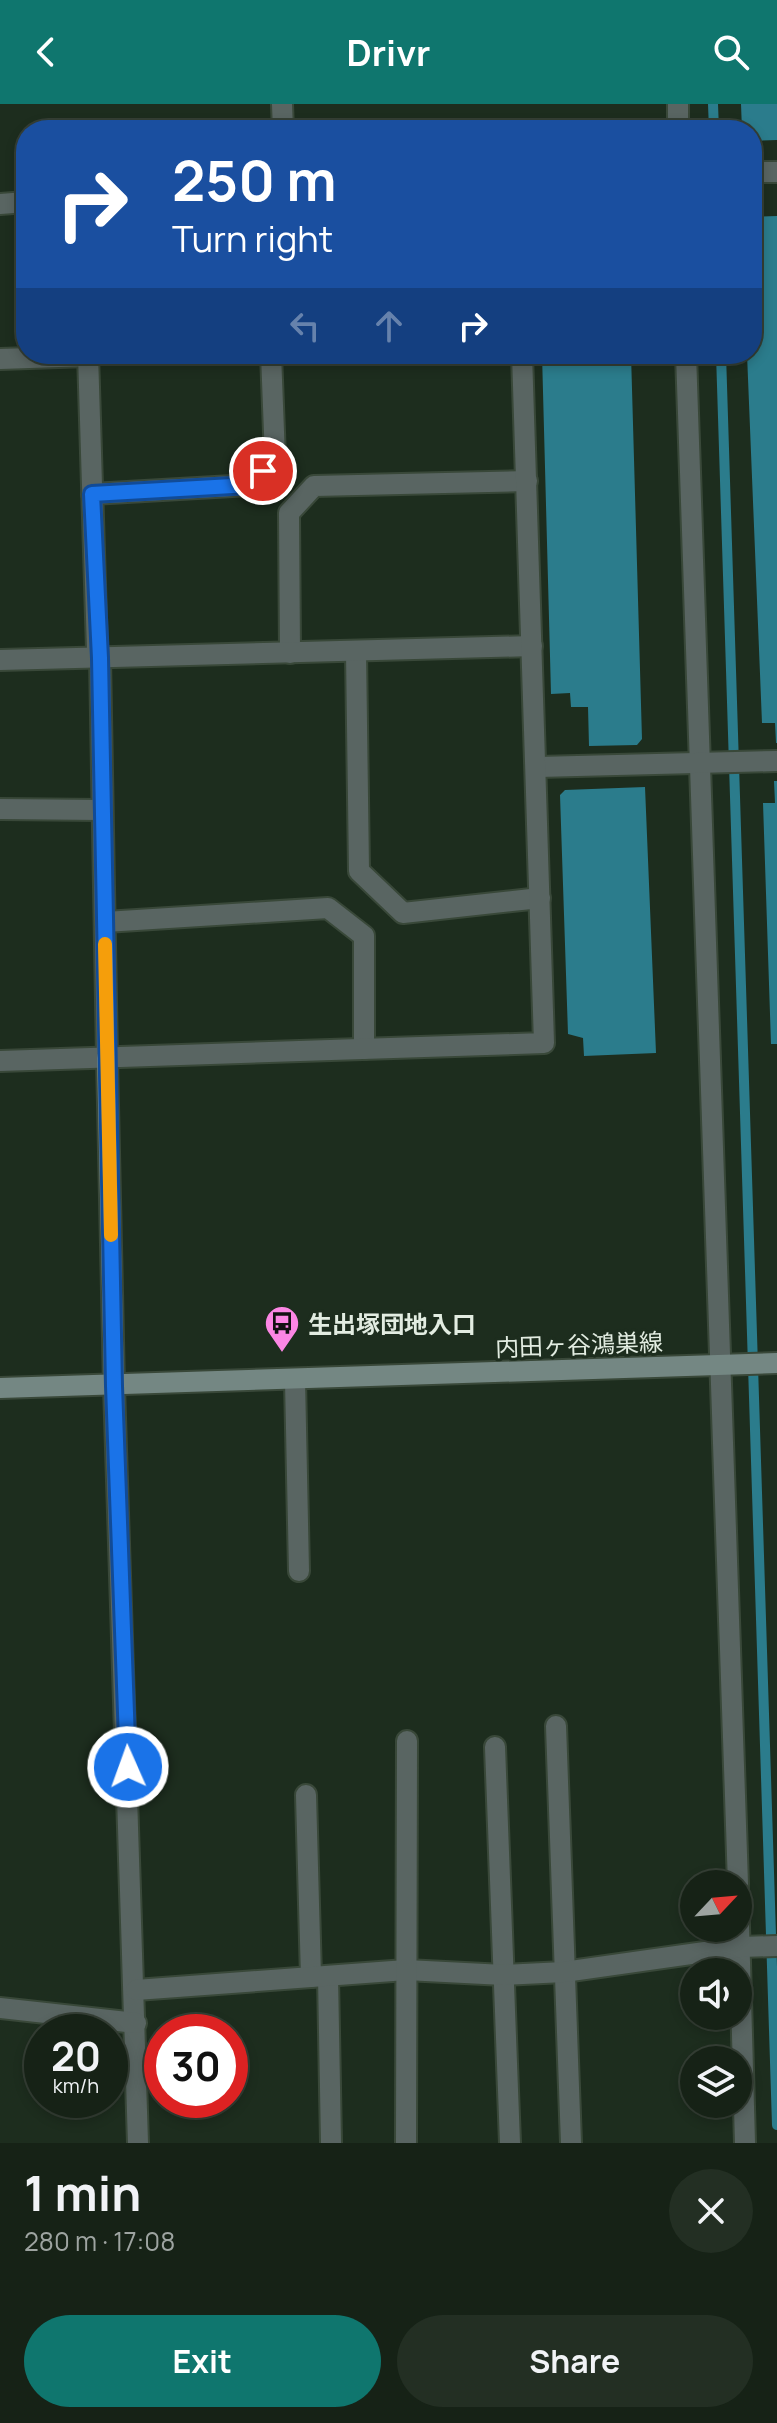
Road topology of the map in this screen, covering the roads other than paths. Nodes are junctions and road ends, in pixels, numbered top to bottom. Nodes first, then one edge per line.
1 (88, 364) edge
2 (271, 364) edge
3 (522, 364) edge
4 (686, 364) edge
5 (527, 481) junction
6 (92, 494) junction
7 (532, 646) junction
8 (356, 651) junction
9 (290, 653) junction
10 (100, 658) junction
11 (0, 660) edge
12 (777, 761) edge
13 (699, 764) junction
14 (538, 767) junction
15 (0, 809) edge
16 (101, 810) junction
17 (540, 898) junction
18 (105, 922) junction
19 (364, 1049) junction
20 (107, 1058) junction
21 (0, 1061) edge
22 (777, 1363) edge
23 (719, 1365) junction
24 (295, 1380) junction
25 (114, 1386) junction
26 (0, 1388) edge
27 (299, 1571) dead end
28 (556, 1726) dead end
29 (407, 1741) dead end
30 (495, 1747) dead end
31 (306, 1795) dead end
32 (737, 1870) edge
33 (740, 1942) edge
34 (777, 1946) edge
35 (740, 1947) junction
36 (406, 1970) junction
37 (564, 1972) junction
38 (504, 1975) junction
39 (319, 1977) junction
40 (136, 1990) junction
41 (0, 2008) edge
42 (136, 2023) junction
43 (138, 2143) edge
44 (331, 2143) edge
45 (406, 2143) edge
46 (510, 2143) edge
47 (571, 2143) edge
48 (745, 2143) edge

1 - 6 street
2 - 6 street
3 - 5 street
4 - 13 street
5 - 7 street
5 - 9 street
6 - 10 street
7 - 8 street
7 - 14 street
8 - 9 street
8 - 17 street
9 - 10 street
10 - 11 street
10 - 16 street
12 - 13 street
13 - 14 street
13 - 23 street
14 - 17 street
15 - 16 street
16 - 18 street
17 - 19 street
18 - 19 street
18 - 20 street
19 - 20 street
20 - 21 street
20 - 25 main road
22 - 23 main road, 内田ヶ谷鴻巣線
23 - 24 main road, 内田ヶ谷鴻巣線
23 - 32 street
24 - 25 main road, 内田ヶ谷鴻巣線
24 - 27 street
25 - 26 main road, 内田ヶ谷鴻巣線
25 - 40 street
28 - 37 street
29 - 36 street
30 - 38 street
31 - 39 street
33 - 35 street
34 - 35 street
35 - 37 street
35 - 48 street
36 - 38 street
36 - 39 street
36 - 45 street
37 - 38 street
37 - 47 street
38 - 46 street
39 - 40 street
39 - 44 street
40 - 42 street
41 - 42 street
42 - 43 street

